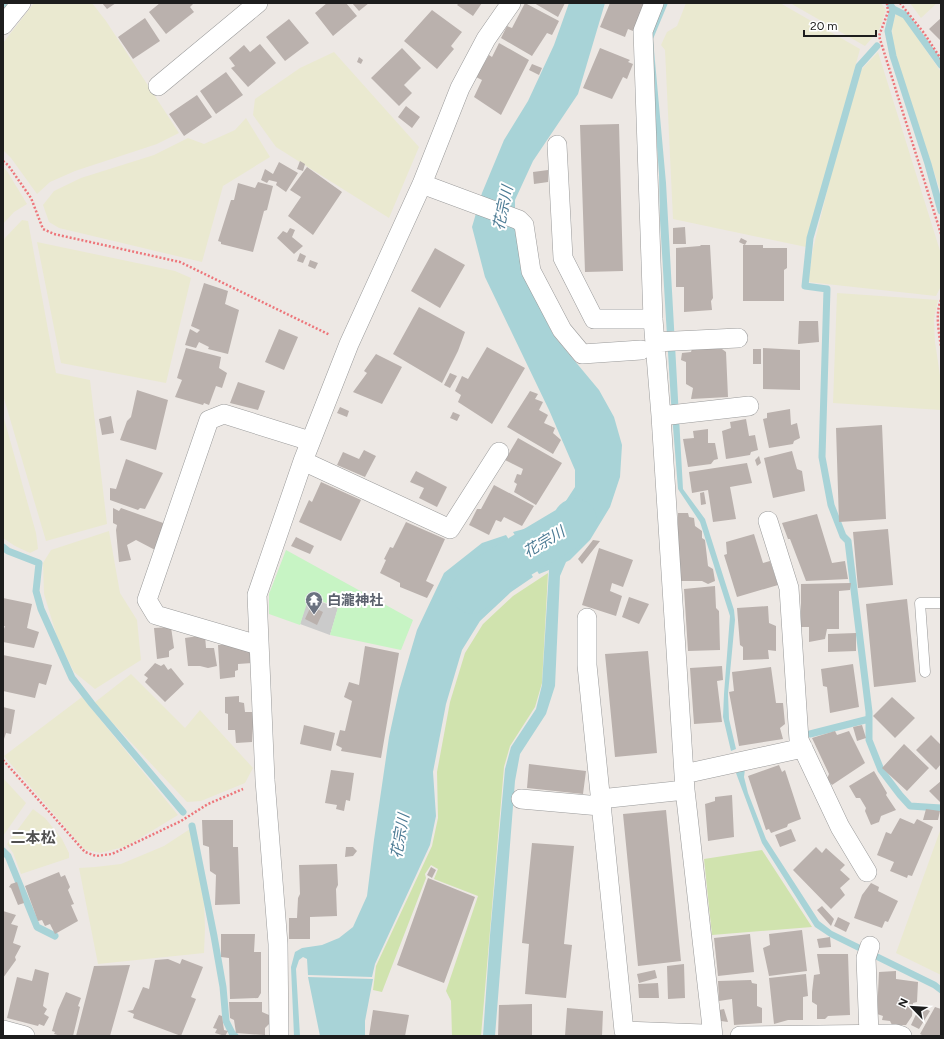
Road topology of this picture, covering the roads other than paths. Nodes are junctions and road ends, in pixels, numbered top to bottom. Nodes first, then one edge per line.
1 (21, 3) edge
2 (258, 3) edge
3 (511, 3) edge
4 (654, 3) edge
5 (3, 25) edge
6 (158, 86) dead end
7 (557, 145) dead end
8 (422, 184) junction
9 (653, 319) junction
10 (738, 338) dead end
11 (648, 346) junction
12 (749, 406) dead end
13 (660, 416) junction
14 (310, 442) junction
15 (499, 452) dead end
16 (303, 461) junction
17 (768, 521) dead end
18 (941, 603) edge
19 (587, 618) dead end
20 (258, 645) junction
21 (925, 672) dead end
22 (803, 748) junction
23 (684, 782) junction
24 (521, 799) dead end
25 (600, 803) junction
26 (867, 872) dead end
27 (870, 946) dead end
28 (3, 1030) edge
29 (869, 1034) junction
30 (708, 1035) edge
31 (25, 1036) edge
32 (279, 1036) edge
33 (740, 1036) edge
34 (902, 1036) edge

1 - 5 street
2 - 6 street
3 - 8 street
4 - 9 street
7 - 9 street
8 - 11 street
8 - 14 street
9 - 11 street
10 - 11 street
11 - 13 street
12 - 13 street
13 - 23 street
14 - 16 street
14 - 20 street
15 - 16 street
16 - 20 street
17 - 22 street
18 - 21 lane
19 - 25 street
20 - 32 street
22 - 23 street
22 - 26 street
23 - 25 street
23 - 30 street
24 - 25 street
25 - 30 street
27 - 29 street
28 - 31 street
29 - 33 street
29 - 34 street

